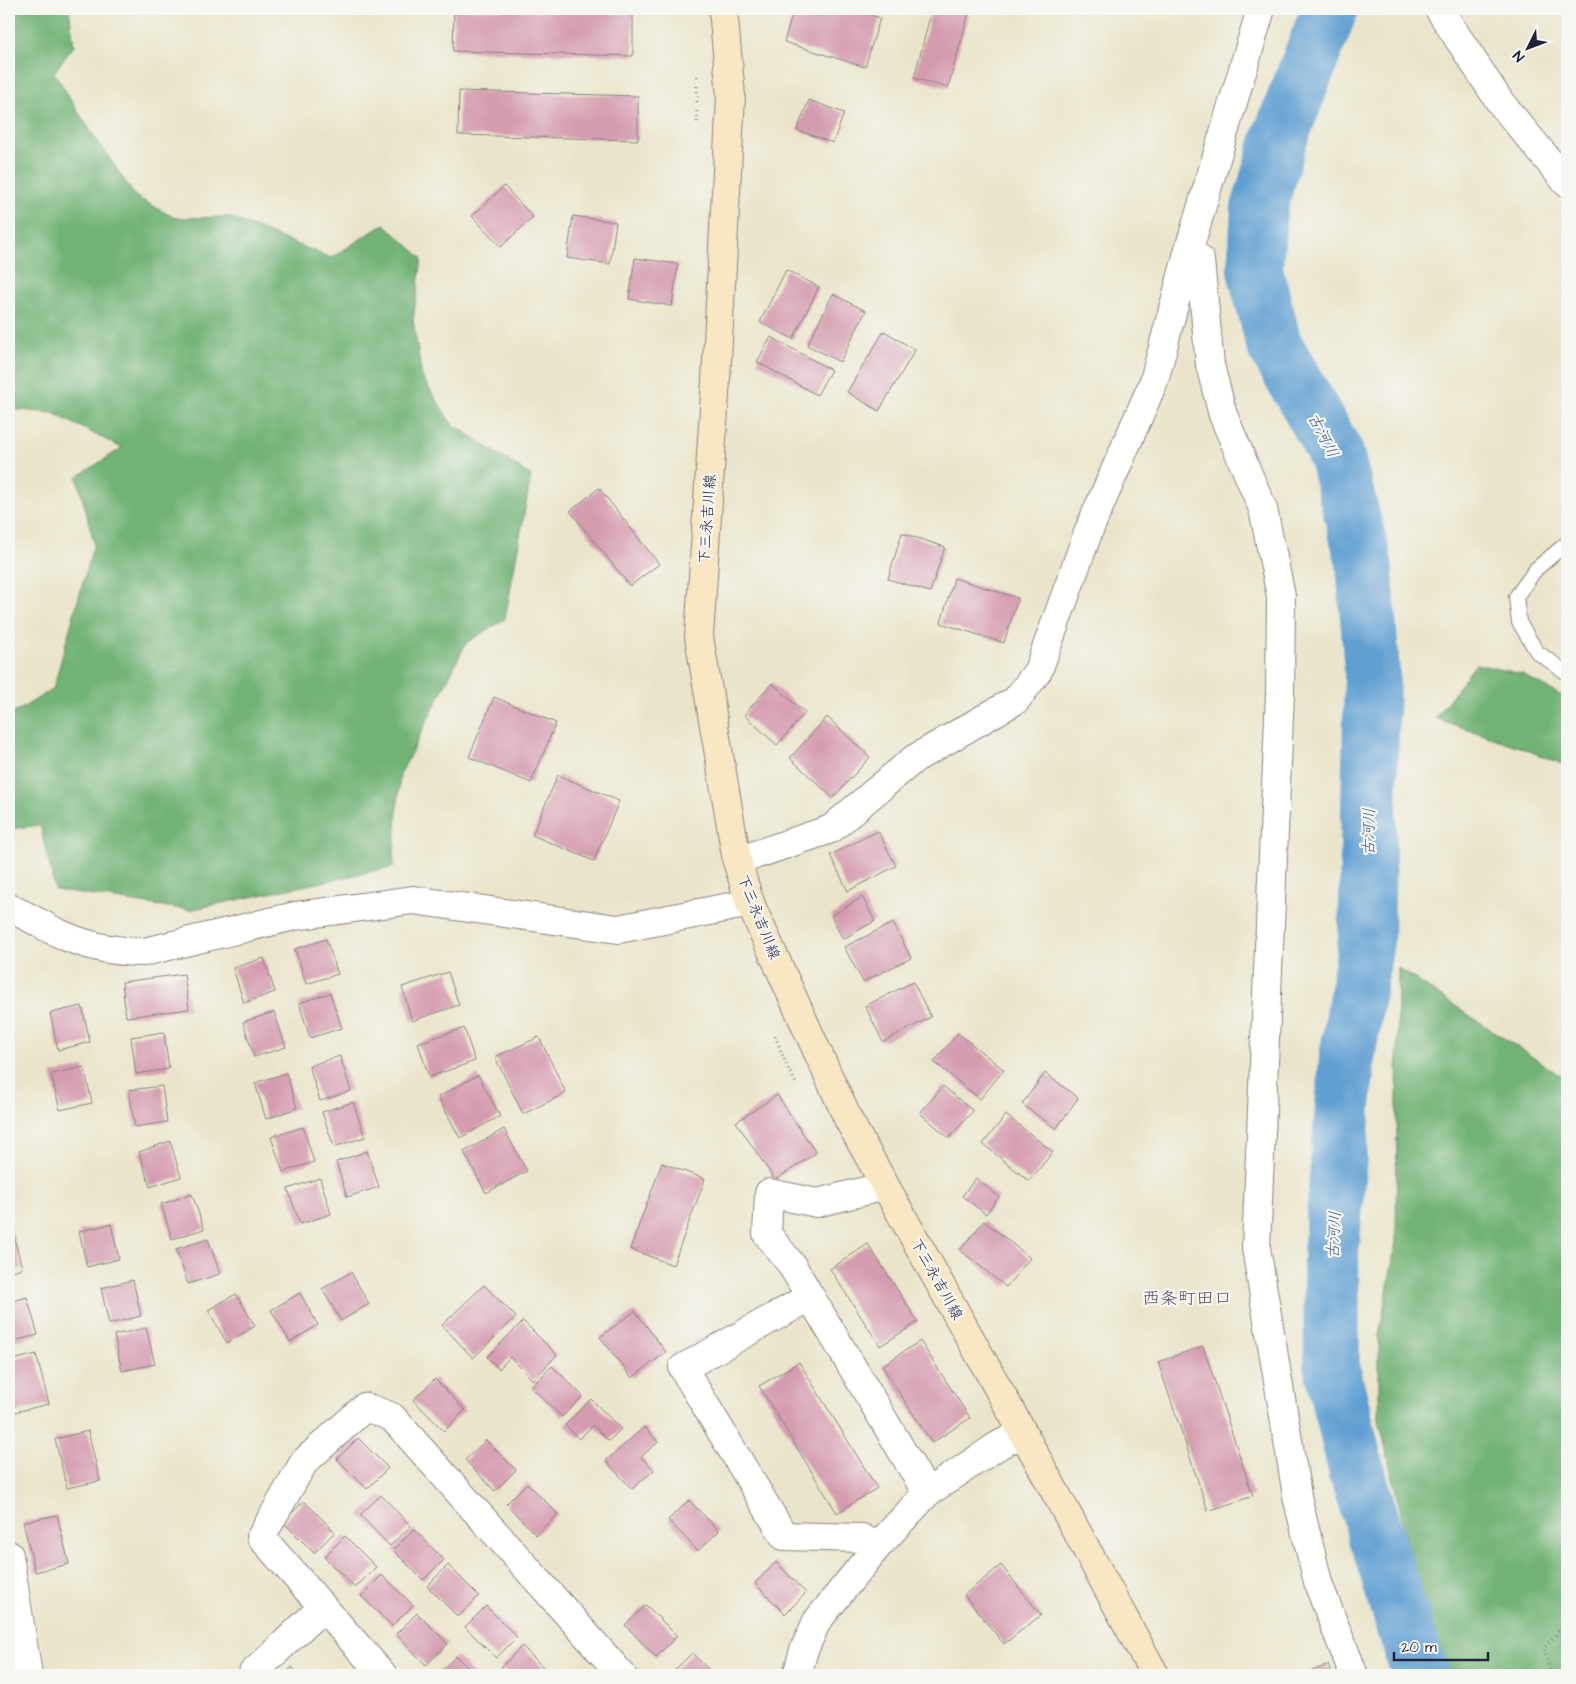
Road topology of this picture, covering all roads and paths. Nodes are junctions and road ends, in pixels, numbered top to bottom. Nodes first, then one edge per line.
1 (723, 9) edge
2 (1261, 9) edge
3 (1441, 12) edge
4 (1567, 184) edge
5 (1189, 249) junction
6 (1567, 543) edge
7 (1567, 673) edge
8 (737, 861) junction
9 (750, 903) junction
10 (9, 908) edge
11 (885, 1186) junction
12 (810, 1297) junction
13 (1023, 1433) junction
14 (927, 1493) junction
15 (877, 1547) junction
16 (9, 1555) edge
17 (323, 1607) junction
18 (1567, 1622) edge
19 (28, 1675) edge
20 (253, 1675) edge
21 (383, 1675) edge
22 (622, 1675) edge
23 (797, 1675) edge
24 (1155, 1675) edge
25 (1354, 1675) edge
26 (1551, 1675) edge

1 - 8 main road, 下三永吉川線
2 - 5 street
3 - 4 street
5 - 8 street
5 - 25 street
6 - 7 lane
8 - 9 main road, 下三永吉川線
9 - 10 street
9 - 11 main road, 下三永吉川線
11 - 12 street
11 - 13 main road, 下三永吉川線
12 - 14 street
12 - 15 street
13 - 14 street
13 - 24 main road, 下三永吉川線
14 - 15 street
15 - 23 street
16 - 19 street
17 - 20 street
17 - 21 street
17 - 22 street
18 - 26 path

